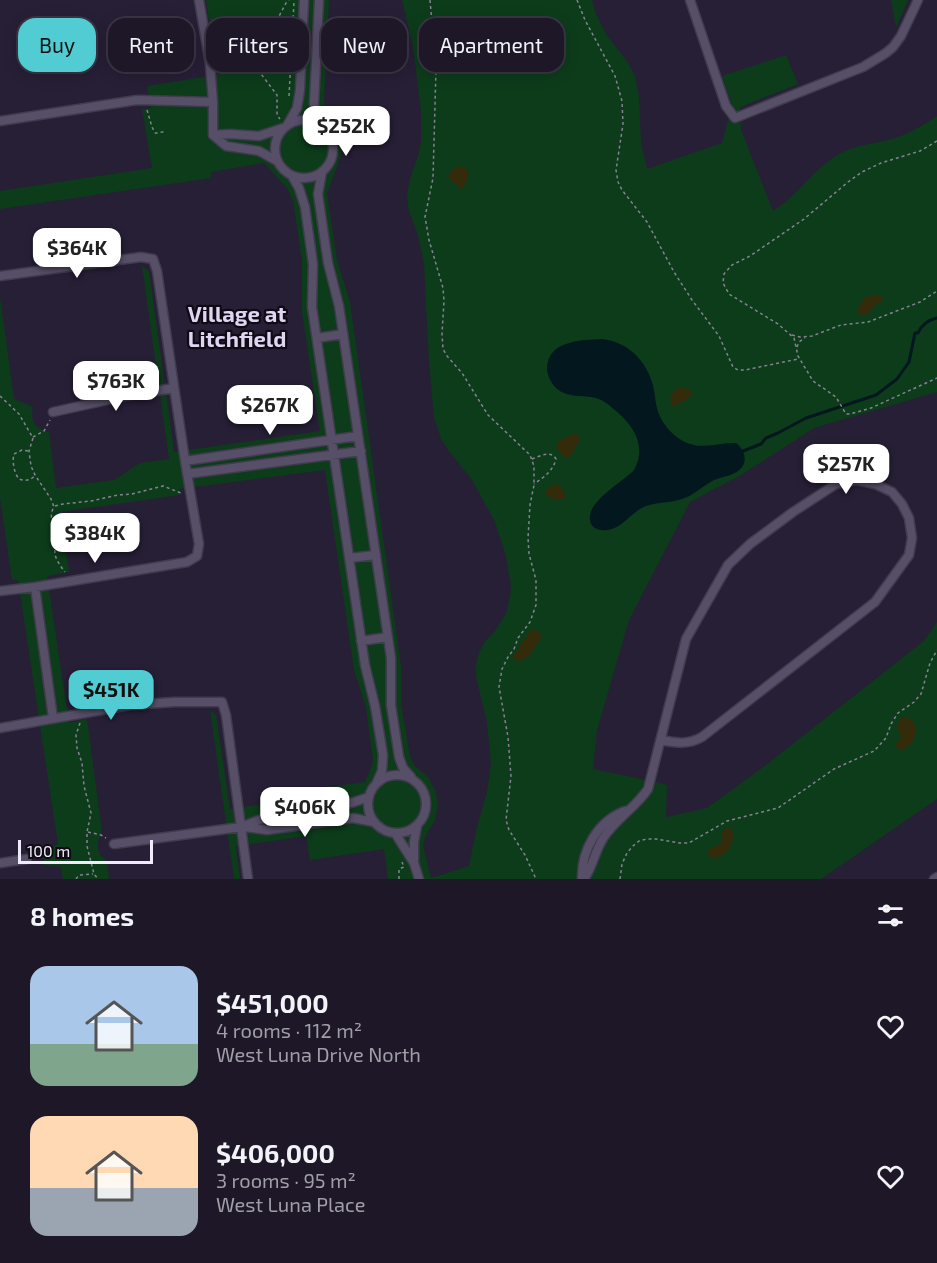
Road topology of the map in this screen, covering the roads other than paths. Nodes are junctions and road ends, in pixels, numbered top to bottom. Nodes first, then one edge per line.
1 (199, 0) edge
2 (304, 0) edge
3 (319, 0) edge
4 (690, 0) edge
5 (918, 0) edge
6 (213, 102) junction
7 (0, 121) edge
8 (319, 124) junction
9 (286, 126) junction
10 (213, 135) junction
11 (277, 161) junction
12 (322, 172) junction
13 (292, 176) junction
14 (0, 276) edge
15 (343, 334) junction
16 (317, 338) junction
17 (174, 388) junction
18 (53, 412) road end
19 (358, 436) junction
20 (332, 440) junction
21 (361, 451) junction
22 (334, 454) junction
23 (185, 461) junction
24 (187, 474) junction
25 (376, 555) junction
26 (349, 558) junction
27 (35, 587) junction
28 (0, 591) edge
29 (388, 637) junction
30 (361, 641) junction
31 (53, 718) junction
32 (0, 728) edge
33 (661, 740) junction
34 (411, 777) junction
35 (377, 782) junction
36 (369, 797) junction
37 (374, 822) junction
38 (417, 826) junction
39 (241, 827) junction
40 (395, 833) junction
41 (114, 844) road end
42 (27, 859) dead end
43 (0, 863) edge
44 (414, 863) junction
45 (248, 879) edge
46 (419, 879) edge
47 (583, 879) edge

1 - 6 street
2 - 9 street
3 - 8 street
4 - 5 street
6 - 7 street
6 - 10 street
8 - 9 street
8 - 12 street
9 - 10 street
9 - 11 street
10 - 11 street
11 - 13 street
12 - 13 street
12 - 15 street
13 - 16 street
14 - 17 street
15 - 16 street
15 - 19 street
16 - 20 street
17 - 18 street
17 - 23 street
19 - 20 street
19 - 21 street
20 - 22 street
20 - 23 street
21 - 22 street
21 - 25 street
22 - 24 street
22 - 26 street
23 - 24 street
24 - 27 street
25 - 26 street
25 - 29 street
26 - 30 street
27 - 28 street
27 - 31 street
29 - 30 street
29 - 34 street
30 - 35 street
31 - 32 street
31 - 39 street
33 - 33 street
33 - 47 street
34 - 35 street
34 - 38 street
35 - 36 street
36 - 37 street
36 - 39 street
37 - 39 street
37 - 40 street
38 - 40 street
38 - 44 street
39 - 41 street
39 - 45 street
40 - 44 street
42 - 43 street
44 - 46 street

